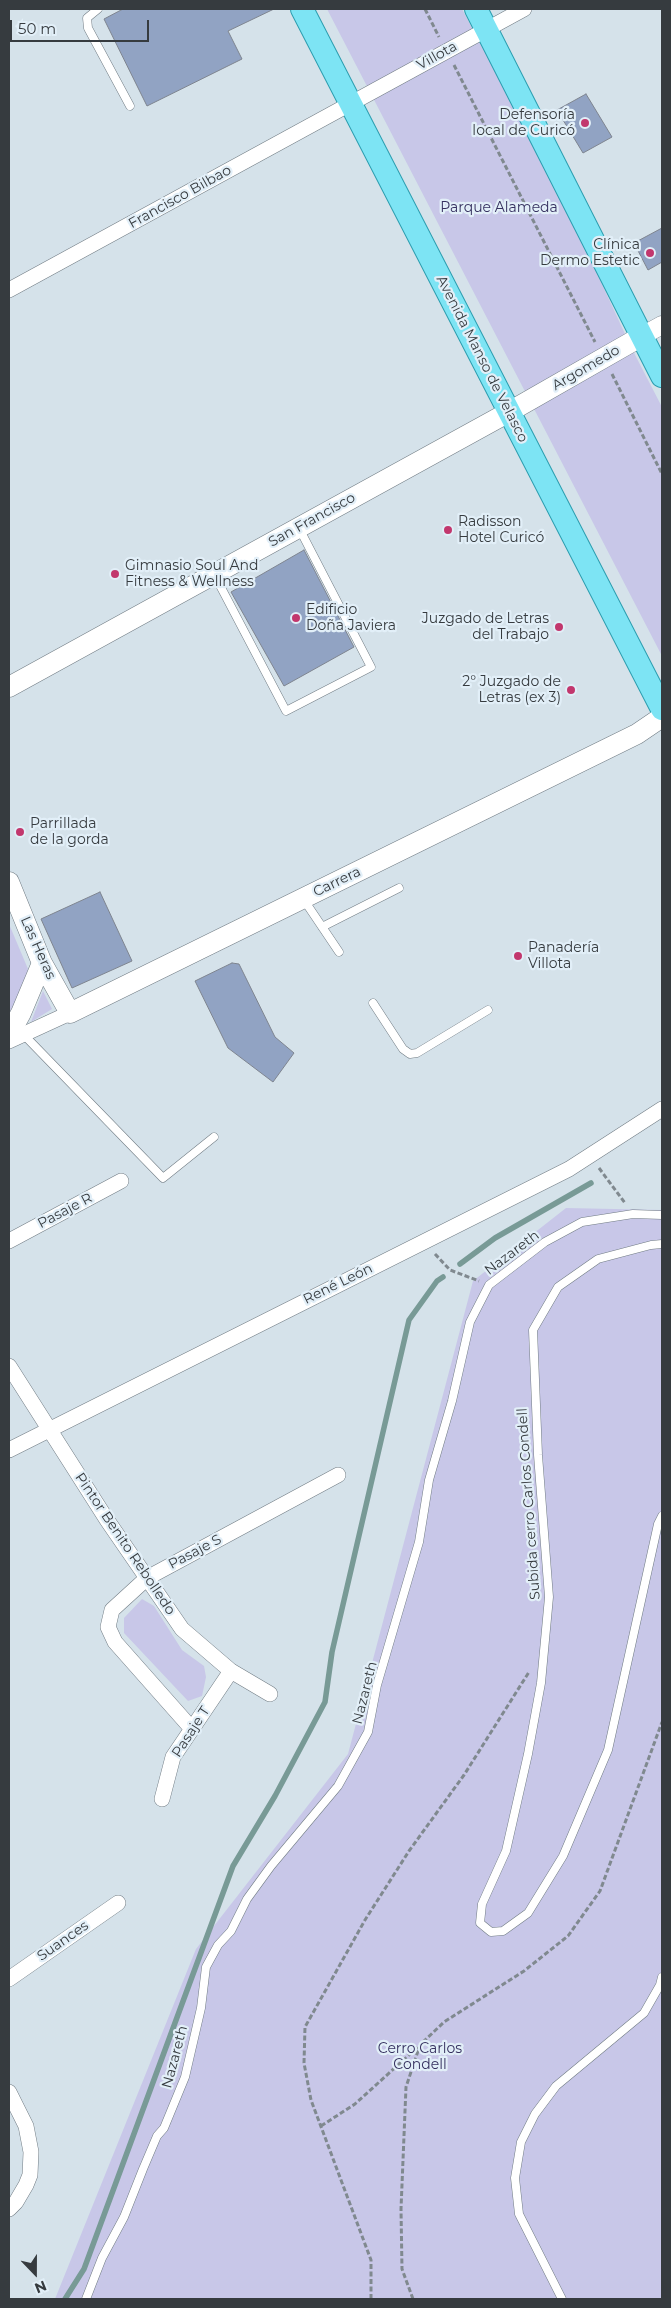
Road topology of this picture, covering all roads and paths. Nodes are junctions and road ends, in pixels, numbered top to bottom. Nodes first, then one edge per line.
1 (98, 9) edge
2 (302, 9) edge
3 (425, 9) edge
4 (476, 9) edge
5 (524, 9) edge
6 (486, 29) junction
7 (446, 51) junction
8 (351, 103) junction
9 (130, 106) dead end
10 (9, 290) edge
11 (662, 325) edge
12 (642, 336) junction
13 (657, 356) edge
14 (603, 358) junction
15 (662, 376) edge
16 (509, 412) junction
17 (662, 474) edge
18 (299, 527) junction
19 (214, 574) junction
20 (9, 687) edge
21 (662, 708) edge
22 (662, 717) edge
23 (9, 882) edge
24 (399, 888) dead end
25 (303, 898) junction
26 (322, 927) junction
27 (339, 952) dead end
28 (42, 963) junction
29 (373, 1003) dead end
30 (488, 1010) dead end
31 (70, 1013) junction
32 (16, 1035) edge
33 (9, 1041) edge
34 (662, 1109) edge
35 (214, 1137) dead end
36 (591, 1157) junction
37 (121, 1180) dead end
38 (632, 1214) junction
39 (662, 1215) edge
40 (9, 1241) edge
41 (424, 1242) junction
42 (662, 1244) edge
43 (489, 1285) junction
44 (9, 1366) edge
45 (48, 1429) junction
46 (9, 1450) edge
47 (338, 1475) dead end
48 (662, 1516) edge
49 (147, 1578) junction
50 (545, 1647) junction
51 (231, 1671) junction
52 (270, 1694) dead end
53 (662, 1722) edge
54 (192, 1729) junction
55 (162, 1799) dead end
56 (118, 1903) dead end
57 (662, 1978) edge
58 (9, 1979) edge
59 (420, 2045) junction
60 (9, 2092) edge
61 (321, 2126) junction
62 (9, 2209) edge
63 (86, 2299) edge
64 (371, 2299) edge
65 (413, 2299) edge
66 (562, 2299) edge

1 - 9 lane
2 - 8 main road, Avenida Manso de Velasco
3 - 7 path
4 - 6 main road
5 - 6 street, Villota
6 - 7 street, Villota
6 - 12 main road
7 - 8 street, Villota
7 - 14 path
8 - 10 street, Francisco Bilbao
8 - 16 main road, Avenida Manso de Velasco
11 - 12 street, Argomedo
12 - 13 main road
12 - 14 main road, Argomedo
13 - 15 main road
14 - 16 main road, Argomedo
14 - 17 path
16 - 18 main road, San Francisco
16 - 21 main road, Avenida Manso de Velasco
18 - 19 main road, San Francisco
18 - 19 lane
19 - 20 main road, San Francisco
22 - 25 main road, Carrera
23 - 28 main road, Las Heras
24 - 26 lane
25 - 26 lane
25 - 31 main road, Carrera
26 - 27 lane
28 - 31 main road, Las Heras
28 - 32 main road
29 - 30 lane
31 - 32 street, Carrera
32 - 33 street, Carrera
32 - 35 lane
34 - 36 street, René León
36 - 38 path
36 - 41 street, René León
37 - 40 street, Pasaje R
38 - 39 lane, Nazareth
38 - 43 lane, Nazareth
41 - 43 path
41 - 45 street, René León
42 - 50 lane, Subida cerro Carlos Condell
43 - 63 lane, Nazareth
44 - 45 street, Pintor Benito Rebolledo
45 - 46 street, René León
45 - 49 street, Pintor Benito Rebolledo
47 - 49 street, Pasaje S
48 - 50 lane, Subida cerro Carlos Condell
49 - 51 street, Pintor Benito Rebolledo
49 - 54 street, Pasaje S
50 - 61 path
51 - 52 street, Pintor Benito Rebolledo
51 - 54 street, Pasaje T
53 - 59 path
54 - 55 street, Pasaje T
56 - 58 street, Suances
57 - 66 lane
59 - 61 path
59 - 65 path
60 - 62 street
61 - 64 path

